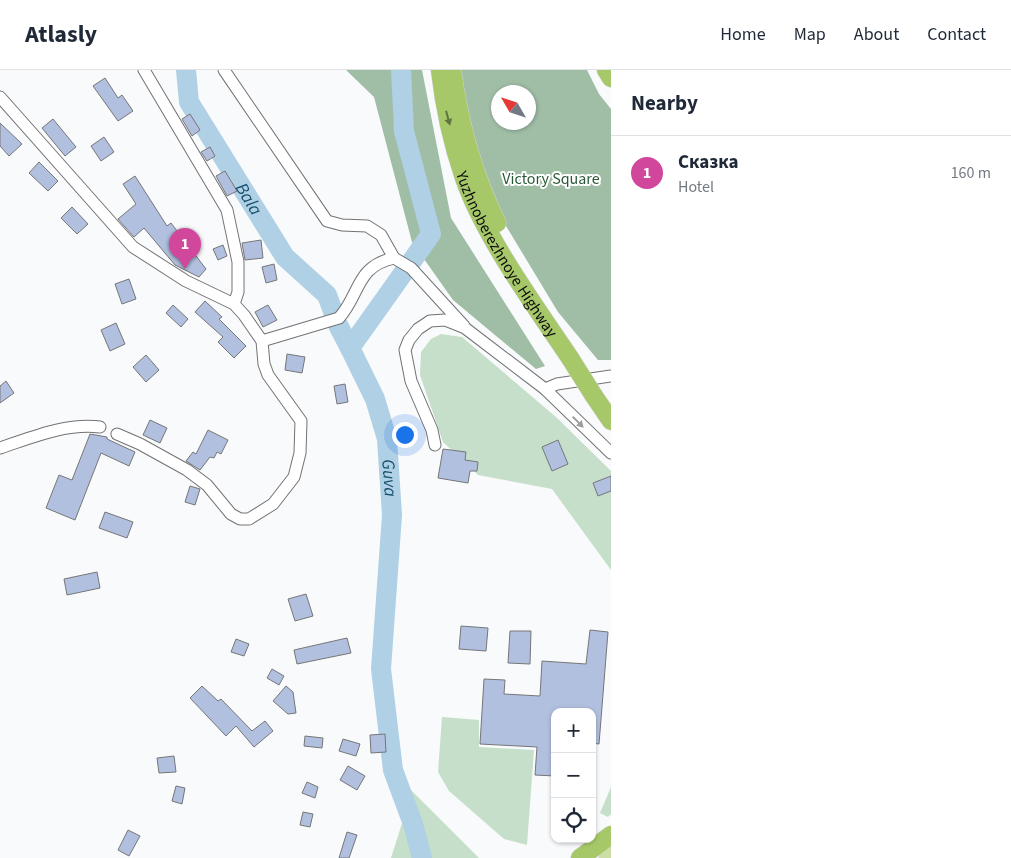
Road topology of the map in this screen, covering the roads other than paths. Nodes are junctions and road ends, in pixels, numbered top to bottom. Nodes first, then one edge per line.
1 (144, 70) edge
2 (224, 70) edge
3 (440, 70) edge
4 (452, 70) edge
5 (606, 70) edge
6 (611, 78) edge
7 (0, 97) edge
8 (396, 259) junction
9 (234, 304) junction
10 (465, 328) junction
11 (262, 341) junction
12 (574, 356) junction
13 (545, 389) junction
14 (604, 391) edge
15 (611, 421) edge
16 (100, 427) dead end
17 (117, 434) dead end
18 (435, 445) dead end
19 (0, 448) edge
20 (611, 453) edge
21 (611, 835) edge
22 (611, 855) edge
23 (580, 858) edge
24 (607, 858) edge

1 - 9 street
2 - 8 street
3 -> 12 highway, Yuzhnoberezhnoye Highway
4 - 12 highway, Yuzhnoberezhnoye Highway
5 - 6 highway
7 - 9 street
8 - 10 street
8 - 11 street
9 - 11 street
10 - 13 street
10 - 18 street
11 - 17 street
12 - 14 highway, Yuzhnoberezhnoye Highway
13 - 14 street
13 -> 20 street
14 - 15 highway, Yuzhnoberezhnoye Highway
16 - 19 street
21 - 23 highway
22 - 24 main road

